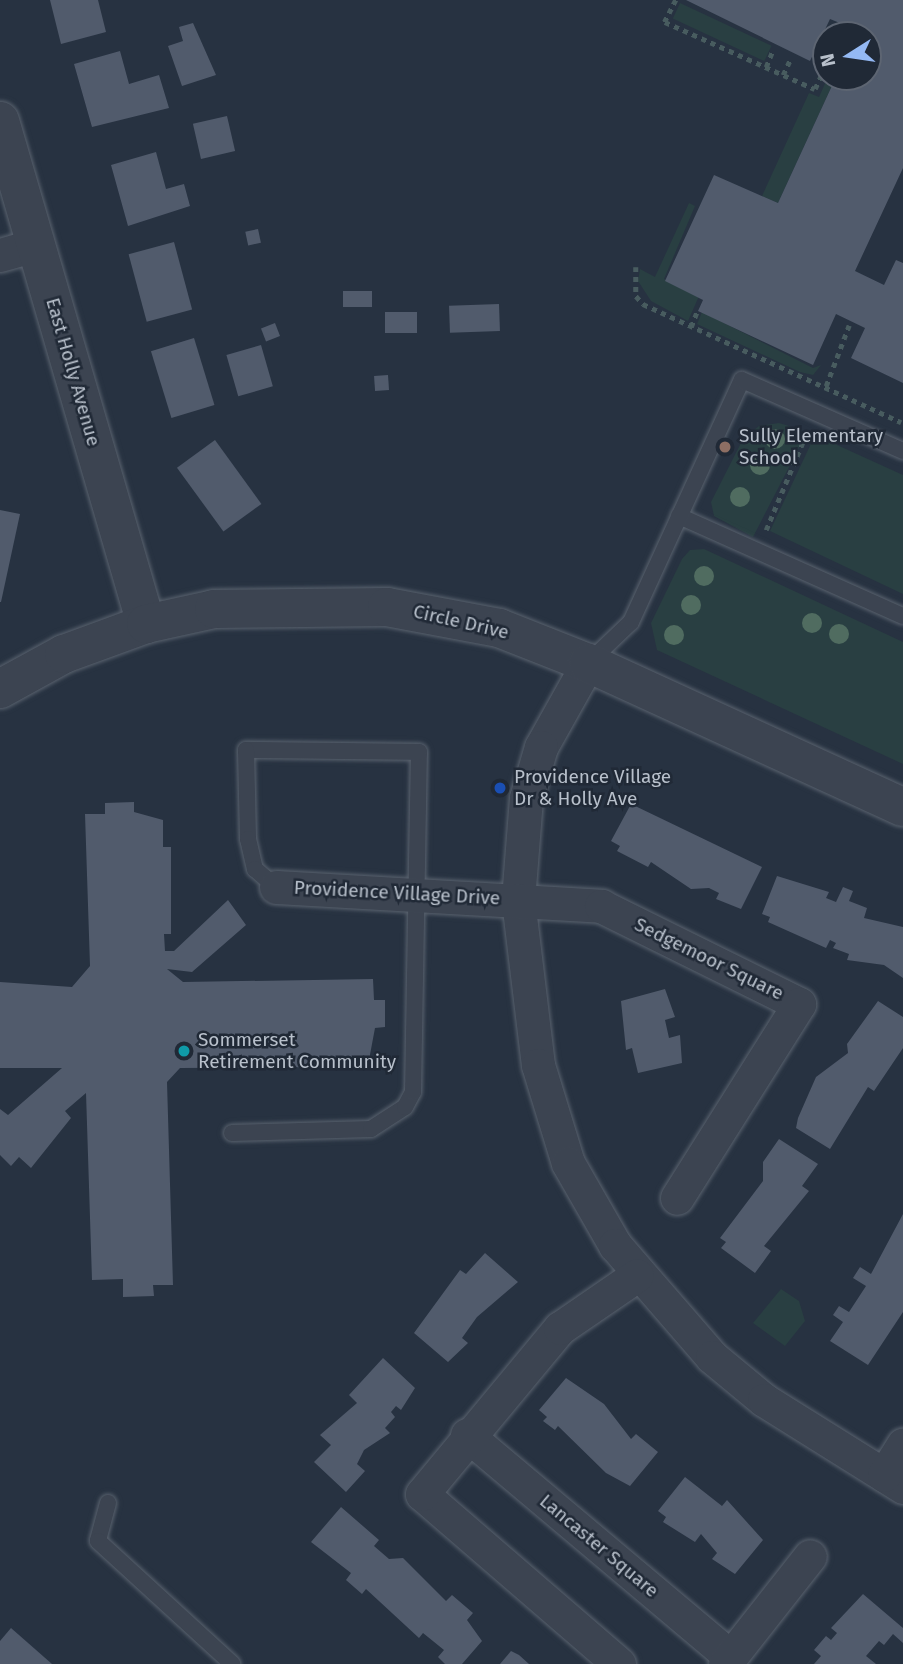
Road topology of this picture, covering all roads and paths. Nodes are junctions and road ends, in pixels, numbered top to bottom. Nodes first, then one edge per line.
1 (676, 0) edge
2 (773, 50) dead end
3 (791, 58) dead end
4 (766, 67) junction
5 (783, 75) junction
6 (812, 88) edge
7 (0, 121) edge
8 (36, 245) junction
9 (0, 255) edge
10 (636, 267) dead end
11 (698, 309) dead end
12 (849, 326) dead end
13 (691, 327) junction
14 (826, 386) junction
15 (903, 423) edge
16 (809, 428) dead end
17 (903, 451) edge
18 (679, 516) junction
19 (775, 541) dead end
20 (903, 616) edge
21 (146, 624) junction
22 (588, 663) junction
23 (0, 689) edge
24 (903, 807) edge
25 (275, 887) joint
26 (419, 894) junction
27 (518, 900) junction
28 (232, 1133) dead end
29 (677, 1198) dead end
30 (637, 1275) junction
31 (467, 1435) junction
32 (903, 1445) edge
33 (893, 1481) edge
34 (108, 1503) dead end
35 (810, 1556) dead end
36 (728, 1661) edge
37 (232, 1664) edge
38 (619, 1664) edge

1 - 4 path
2 - 4 path
3 - 5 path
4 - 5 path
5 - 6 path
7 - 8 street, East Holly Avenue
8 - 9 street
8 - 21 street, East Holly Avenue
10 - 13 path
11 - 13 path
12 - 14 path
13 - 14 path
14 - 15 path
16 - 19 path
17 - 18 lane
18 - 20 lane
18 - 22 lane
21 - 22 street, Circle Drive
21 - 23 street, Circle Drive
22 - 24 street, Circle Drive
22 - 27 street, Providence Village Drive
25 - 26 street, Providence Village Drive
25 - 26 lane
26 - 27 street, Providence Village Drive
26 - 28 lane
27 - 29 street, Sedgemoor Square
27 - 30 street, Providence Village Drive
30 - 31 street
30 - 33 street, Providence Village Drive
31 - 36 street, Lancaster Square
31 - 38 street
32 - 33 street
34 - 37 lane
35 - 36 street, Lancaster Square

